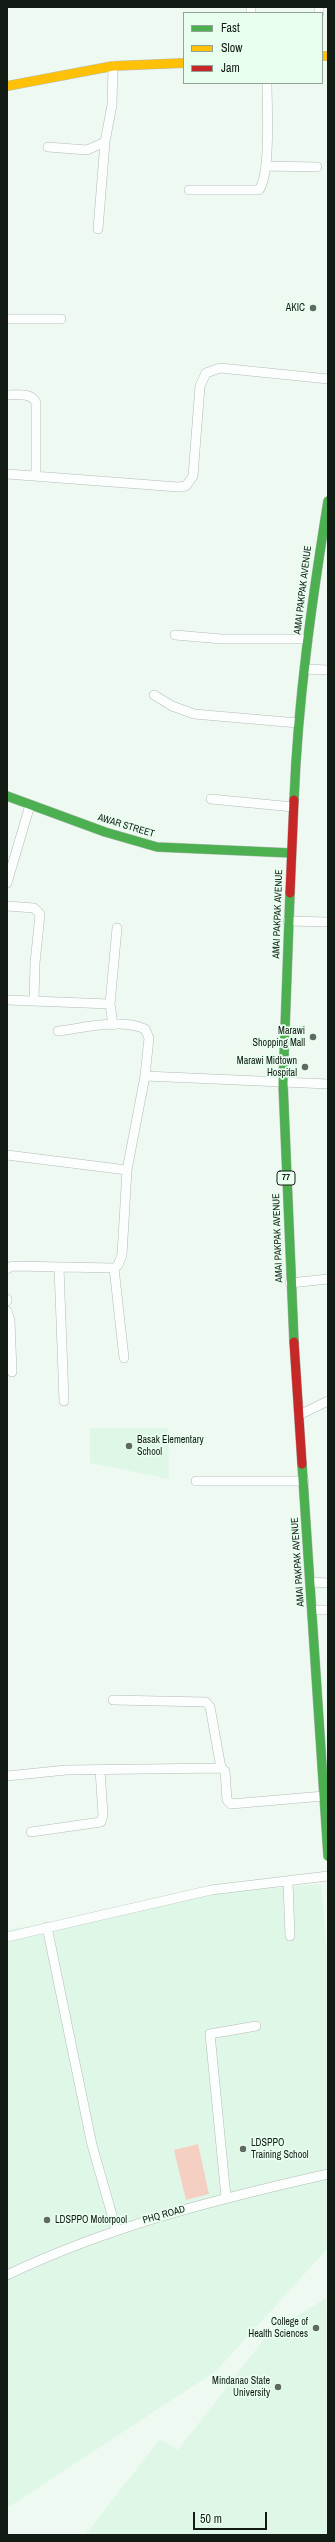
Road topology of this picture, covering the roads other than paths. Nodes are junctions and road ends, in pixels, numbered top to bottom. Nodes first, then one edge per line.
1 (183, 63) edge
2 (113, 66) junction
3 (267, 84) edge
4 (7, 86) edge
5 (104, 142) junction
6 (48, 147) dead end
7 (266, 166) junction
8 (318, 167) dead end
9 (189, 190) dead end
10 (98, 229) dead end
11 (7, 319) edge
12 (61, 319) dead end
13 (328, 379) edge
14 (7, 395) edge
15 (7, 474) edge
16 (36, 475) junction
17 (328, 501) edge
18 (175, 635) dead end
19 (308, 639) junction
20 (304, 669) junction
21 (328, 670) edge
22 (154, 695) dead end
23 (298, 723) junction
24 (7, 796) edge
25 (211, 799) dead end
26 (30, 805) junction
27 (293, 807) junction
28 (291, 853) junction
29 (7, 883) edge
30 (7, 906) edge
31 (288, 921) junction
32 (328, 922) edge
33 (117, 928) dead end
34 (7, 1000) edge
35 (34, 1000) junction
36 (110, 1004) junction
37 (113, 1025) junction
38 (58, 1031) dead end
39 (145, 1076) junction
40 (283, 1083) junction
41 (328, 1084) edge
42 (7, 1155) edge
43 (127, 1170) junction
44 (59, 1267) junction
45 (114, 1268) junction
46 (7, 1269) edge
47 (328, 1279) edge
48 (290, 1283) junction
49 (7, 1311) edge
50 (124, 1358) dead end
51 (12, 1372) dead end
52 (64, 1401) dead end
53 (328, 1401) edge
54 (299, 1415) junction
55 (196, 1481) dead end
56 (304, 1481) junction
57 (311, 1582) junction
58 (328, 1583) edge
59 (312, 1610) junction
60 (328, 1610) edge
61 (113, 1700) dead end
62 (221, 1768) junction
63 (100, 1770) junction
64 (7, 1776) edge
65 (324, 1796) junction
66 (31, 1832) dead end
67 (328, 1856) edge
68 (328, 1876) edge
69 (288, 1882) junction
70 (47, 1927) junction
71 (290, 1936) dead end
72 (7, 1937) edge
73 (256, 2026) dead end
74 (328, 2174) edge
75 (226, 2197) junction
76 (116, 2229) junction
77 (7, 2275) edge

1 - 2 main road
2 - 4 main road
2 - 5 street
3 - 7 street
5 - 6 street
5 - 10 street
7 - 8 street
7 - 9 street
11 - 12 street
13 - 16 street
14 - 16 street
15 - 16 street
17 - 19 main road, AMAI PAKPAK AVENUE / 77
18 - 19 street
19 - 20 main road, AMAI PAKPAK AVENUE / 77
20 - 21 street
20 - 23 main road, AMAI PAKPAK AVENUE / 77
22 - 23 street
23 - 27 main road, AMAI PAKPAK AVENUE / 77
24 - 26 main road, AWAR STREET
25 - 27 street
26 - 28 main road, AWAR STREET
26 - 29 street
27 - 28 main road, AMAI PAKPAK AVENUE / 77
28 - 31 main road, AMAI PAKPAK AVENUE / 77
30 - 35 street
31 - 32 street
31 - 40 main road, AMAI PAKPAK AVENUE / 77
33 - 36 street
34 - 35 street
35 - 36 street
36 - 37 street
37 - 38 street
37 - 39 street
39 - 40 street
39 - 43 street
40 - 41 street
40 - 48 main road, AMAI PAKPAK AVENUE / 77
42 - 43 street
43 - 45 street
44 - 45 street
44 - 46 street
44 - 52 street
45 - 50 street
47 - 48 street
48 - 54 main road, AMAI PAKPAK AVENUE / 77
49 - 51 street
53 - 54 street
54 - 56 main road, AMAI PAKPAK AVENUE / 77
55 - 56 street
56 - 57 main road, AMAI PAKPAK AVENUE / 77
57 - 58 street
57 - 59 main road, AMAI PAKPAK AVENUE / 77
59 - 60 street
59 - 65 main road, AMAI PAKPAK AVENUE / 77
61 - 62 street
62 - 63 street
62 - 65 street
63 - 64 street
63 - 66 street
65 - 67 main road, AMAI PAKPAK AVENUE / 77
68 - 69 street
69 - 70 street
69 - 71 street
70 - 72 street
70 - 76 street
73 - 75 street
74 - 75 street, PHQ ROAD
75 - 76 street, PHQ ROAD
76 - 77 street, PHQ ROAD

